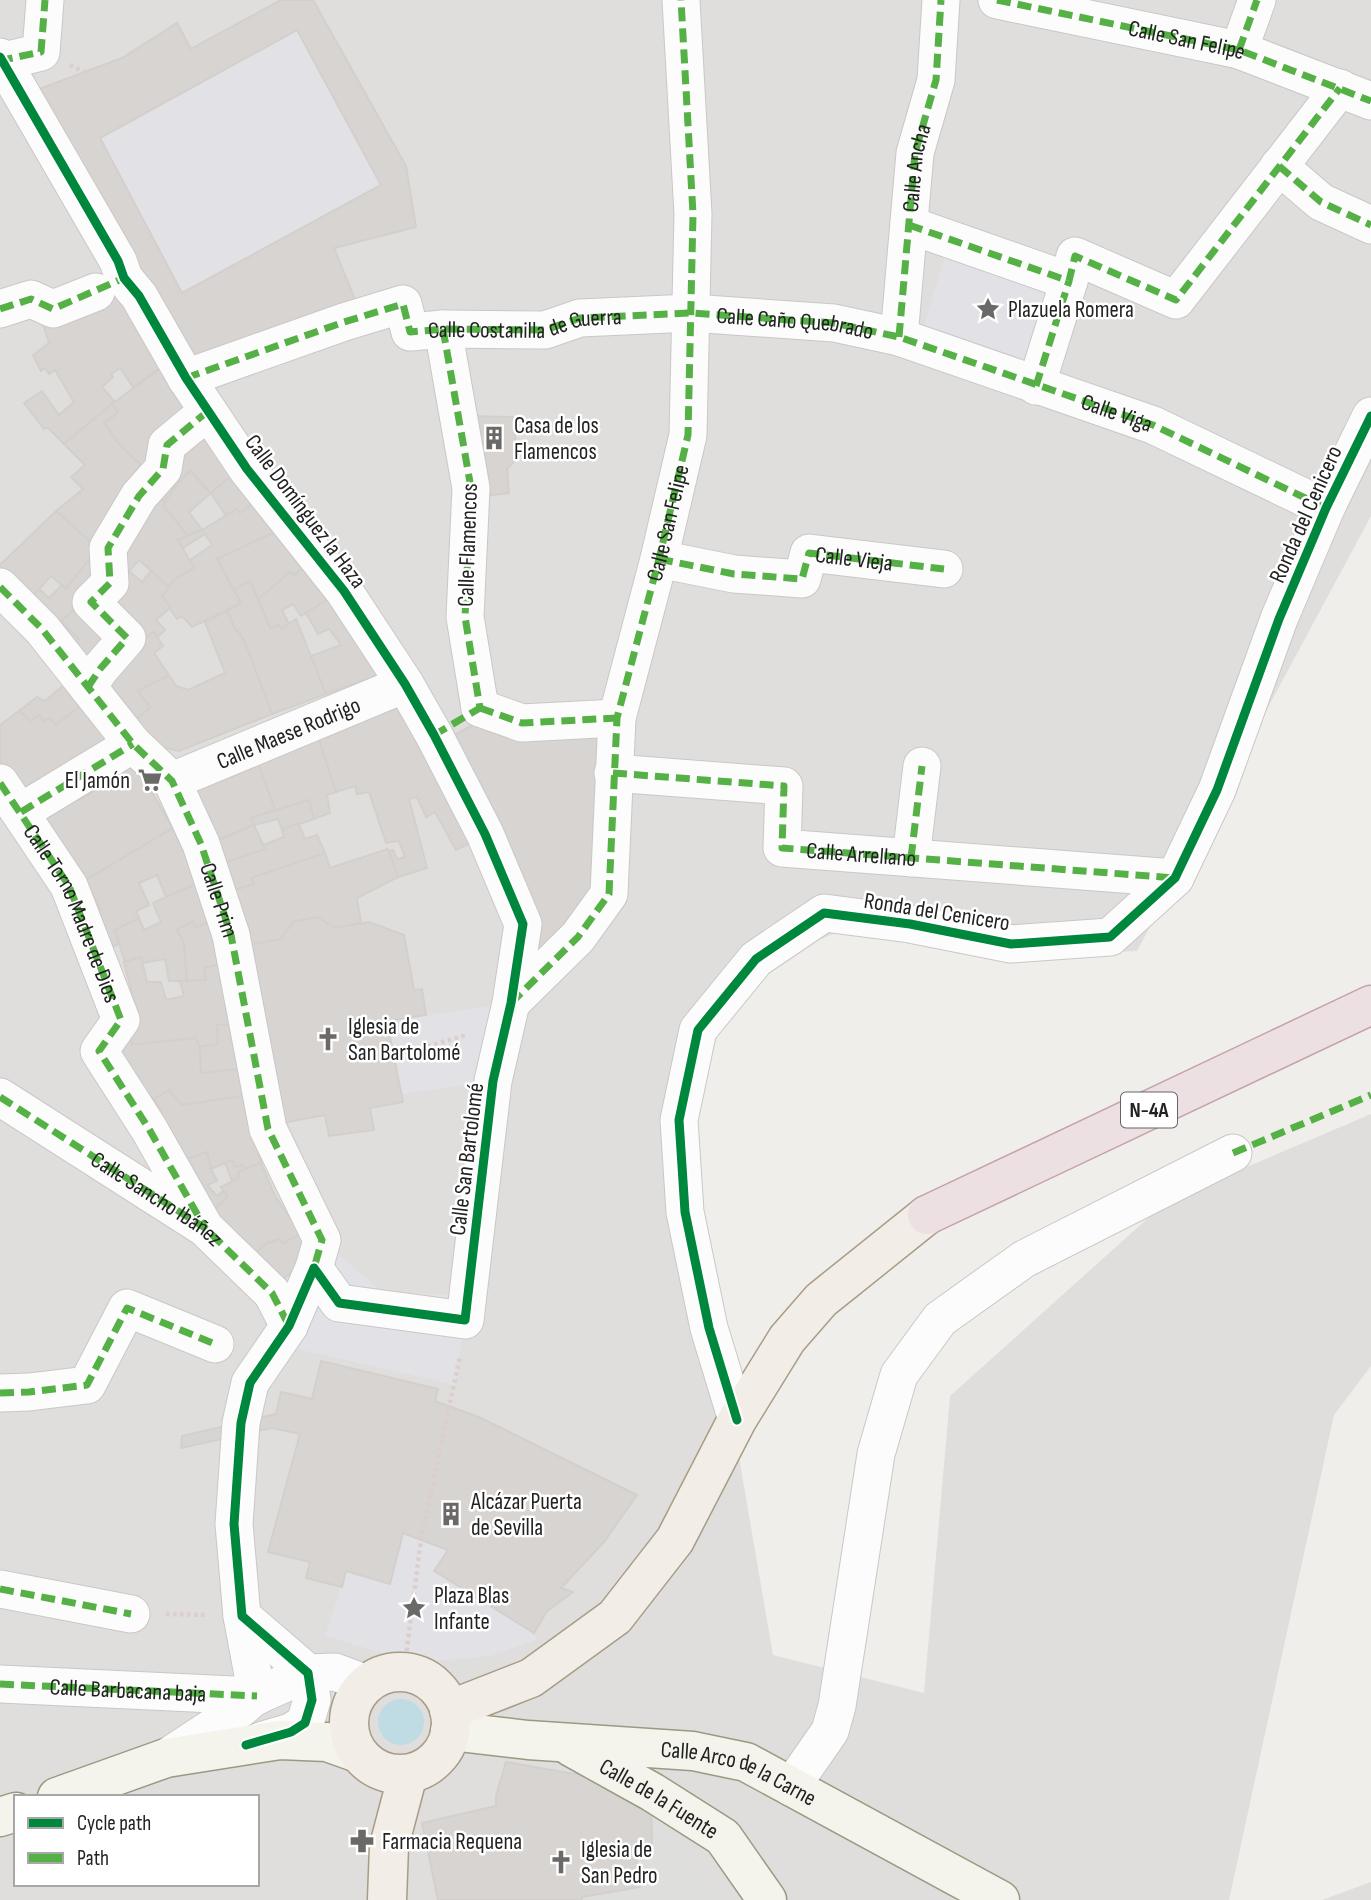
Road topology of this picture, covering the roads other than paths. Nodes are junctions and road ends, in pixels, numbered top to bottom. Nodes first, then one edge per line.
1 (45, 0) edge
2 (681, 0) edge
3 (941, 0) edge
4 (997, 0) edge
5 (1257, 0) edge
6 (1239, 50) junction
7 (1, 60) edge
8 (1355, 94) edge
9 (1279, 166) junction
10 (909, 225) junction
11 (1371, 225) edge
12 (1069, 281) junction
13 (111, 284) junction
14 (0, 309) edge
15 (691, 313) junction
16 (443, 329) junction
17 (899, 337) junction
18 (186, 378) junction
19 (1037, 386) junction
20 (208, 411) junction
21 (1371, 416) edge
22 (1326, 508) junction
23 (659, 559) junction
24 (944, 569) dead end
25 (0, 587) edge
26 (405, 684) junction
27 (88, 687) junction
28 (480, 708) junction
29 (617, 718) junction
30 (434, 735) junction
31 (133, 744) junction
32 (922, 766) dead end
33 (613, 773) junction
34 (172, 780) junction
35 (0, 783) edge
36 (21, 812) junction
37 (911, 858) junction
38 (1175, 878) junction
39 (1371, 1005) edge
40 (508, 1014) junction
41 (0, 1097) edge
42 (1233, 1153) dead end
43 (927, 1215) joint
44 (205, 1228) junction
45 (314, 1268) junction
46 (289, 1326) junction
47 (215, 1344) dead end
48 (0, 1393) edge
49 (737, 1420) junction
50 (0, 1588) edge
51 (131, 1614) road end
52 (243, 1616) junction
53 (308, 1673) junction
54 (0, 1684) edge
55 (367, 1684) junction
56 (257, 1696) junction
57 (450, 1721) junction
58 (564, 1743) junction
59 (246, 1745) junction
60 (358, 1753) junction
61 (166, 1758) junction
62 (408, 1774) junction
63 (791, 1787) junction
64 (63, 1795) edge
65 (387, 1900) edge
66 (767, 1900) edge
67 (1000, 1900) edge

1 - 7 street
2 - 15 street, Calle San Felipe
3 - 10 street, Calle Ancha
4 - 6 street, Calle San Felipe
5 - 6 street
6 - 8 street, Calle San Felipe
7 - 13 street, Calle Domínguez la Haza
8 - 9 street
9 - 11 street
9 - 12 street
10 - 12 street
10 - 17 street, Calle Ancha
12 - 19 street
13 - 14 street
13 - 18 street, Calle Domínguez la Haza
15 - 16 street, Calle Costanilla de Guerra
15 - 17 street, Calle Caño Quebrado
15 - 23 street, Calle San Felipe
16 - 18 street, Calle Costanilla de Guerra
16 - 28 street, Calle Flamencos
17 - 19 street, Calle Viga
18 - 20 street, Calle Domínguez la Haza
19 - 22 street, Calle Viga
20 - 26 street, Calle Domínguez la Haza
20 - 27 street
21 - 22 street, Ronda del Cenicero
22 - 38 street, Ronda del Cenicero
23 - 24 street, Calle Vieja
23 - 29 street, Calle San Felipe
25 - 27 street, Calle Prim
26 - 30 street, Calle Domínguez la Haza
26 - 34 street, Calle Maese Rodrigo
27 - 31 street, Calle Prim
28 - 29 street
28 - 30 street
29 - 33 street, Calle San Felipe
30 - 40 street, Calle Domínguez la Haza
31 - 34 street, Calle Prim
31 - 36 street
32 - 37 street
33 - 37 street, Calle Arrellano
33 - 40 street, Calle San Felipe
34 - 45 street, Calle Prim
35 - 36 street, Calle Torno Madre de Dios
36 - 44 street, Calle Torno Madre de Dios
37 - 38 street, Calle Arrellano
38 - 49 street, Ronda del Cenicero
39 - 43 highway, N-4A
40 - 45 street, Calle San Bartolomé
41 - 44 street, Calle Sancho Ibáñez
42 - 63 street
43 - 49 main road
44 - 46 street, Calle Sancho Ibáñez
45 - 46 street, Calle Prim
46 - 52 street, Calle Prim
47 - 48 street
49 - 57 main road
50 - 51 street
52 - 53 street
52 - 56 street, Calle Prim
53 - 55 street
53 - 56 street
53 - 59 street
54 - 56 street, Calle Barbacana baja
55 - 57 main road
55 - 60 main road
56 - 61 street
57 - 58 street, Calle Arco de la Carne
57 - 62 main road
58 - 63 street, Calle Arco de la Carne
58 - 66 street, Calle de la Fuente
59 - 60 street
59 - 61 street
60 - 62 main road
61 - 64 street
62 - 65 main road
63 - 67 street, Calle Arco de la Carne

